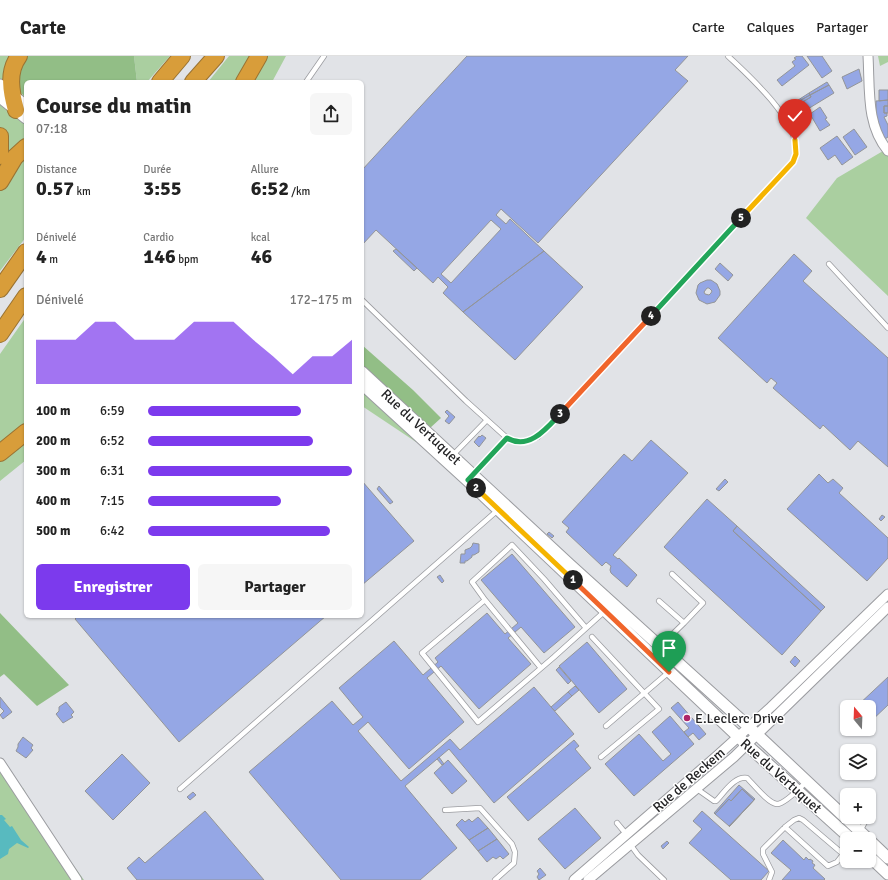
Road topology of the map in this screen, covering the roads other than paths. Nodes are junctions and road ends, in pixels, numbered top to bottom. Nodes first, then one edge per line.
1 (19, 56) edge
2 (182, 56) edge
3 (216, 56) edge
4 (260, 56) edge
5 (324, 56) edge
6 (728, 56) edge
7 (868, 56) edge
8 (162, 80) edge
9 (195, 80) edge
10 (245, 80) edge
11 (307, 80) edge
12 (13, 102) edge
13 (0, 136) edge
14 (24, 149) edge
15 (888, 151) edge
16 (0, 156) edge
17 (0, 182) edge
18 (24, 255) edge
19 (829, 264) dead end
20 (0, 289) edge
21 (24, 299) edge
22 (364, 302) edge
23 (888, 328) edge
24 (0, 334) edge
25 (364, 374) edge
26 (364, 386) edge
27 (487, 420) junction
28 (24, 434) edge
29 (507, 438) junction
30 (0, 453) edge
31 (450, 459) junction
32 (470, 478) junction
33 (502, 507) junction
34 (672, 574) dead end
35 (888, 594) edge
36 (485, 600) junction
37 (660, 601) dead end
38 (609, 607) junction
39 (888, 607) edge
40 (684, 623) junction
41 (586, 628) junction
42 (592, 637) dead end
43 (661, 646) junction
44 (651, 655) junction
45 (679, 662) junction
46 (541, 668) junction
47 (669, 672) junction
48 (645, 693) junction
49 (606, 726) dead end
50 (753, 731) junction
51 (738, 737) junction
52 (747, 745) junction
53 (601, 757) dead end
54 (0, 763) edge
55 (807, 781) junction
56 (180, 789) dead end
57 (697, 789) junction
58 (797, 790) junction
59 (445, 810) dead end
60 (617, 822) dead end
61 (785, 828) junction
62 (843, 832) edge
63 (858, 832) edge
64 (626, 834) junction
65 (631, 845) junction
66 (876, 848) edge
67 (840, 851) edge
68 (840, 858) edge
69 (888, 858) edge
70 (876, 863) edge
71 (888, 874) edge
72 (77, 880) edge
73 (495, 880) edge
74 (574, 880) edge
75 (588, 880) edge
76 (664, 880) edge
77 (768, 880) edge

1 - 12 highway
2 - 8 highway
3 - 9 highway
4 - 10 highway
5 - 11 lane
6 - 29 lane
7 - 15 street
13 - 16 highway
14 - 17 highway
18 - 20 highway
19 - 23 lane
21 - 24 highway
22 - 27 lane
25 - 31 street, Rue du Vertuquet
26 - 31 street, Rue du Vertuquet
27 - 29 lane
27 - 31 lane
28 - 30 highway
29 - 32 lane
31 - 32 street, Rue du Vertuquet
32 - 33 street, Rue du Vertuquet
33 - 38 street, Rue du Vertuquet
33 - 56 lane
34 - 40 lane
35 - 50 street, Rue de Reckem
36 - 41 lane
36 - 46 lane
36 - 46 lane
37 - 40 lane
38 - 41 lane
38 - 43 street, Rue du Vertuquet
38 - 44 street, Rue du Vertuquet
39 - 50 street, Rue de Reckem
40 - 43 lane
41 - 46 lane
42 - 48 lane
43 - 44 lane
43 - 45 street, Rue du Vertuquet
44 - 47 street, Rue du Vertuquet
45 - 47 lane
45 - 50 street, Rue du Vertuquet
47 - 48 lane
47 - 51 street, Rue du Vertuquet
48 - 49 lane
48 - 53 lane
50 - 51 street, Rue de Reckem
50 - 52 street, Rue de Reckem
50 - 55 street, Rue du Vertuquet
51 - 52 street, Rue du Vertuquet
51 - 64 street, Rue de Reckem
52 - 57 street, Rue de Reckem
52 - 58 street, Rue du Vertuquet
54 - 72 street
55 - 58 lane
55 - 63 street, Rue du Vertuquet
57 - 58 lane
57 - 65 street, Rue de Reckem
58 - 62 street, Rue du Vertuquet
59 - 73 lane
60 - 64 lane
61 - 67 lane
61 - 68 lane
61 - 77 lane
64 - 65 lane
64 - 74 street, Rue de Reckem
65 - 75 street, Rue de Reckem
65 - 76 lane
66 - 69 street, Rue du Vertuquet
70 - 71 street

